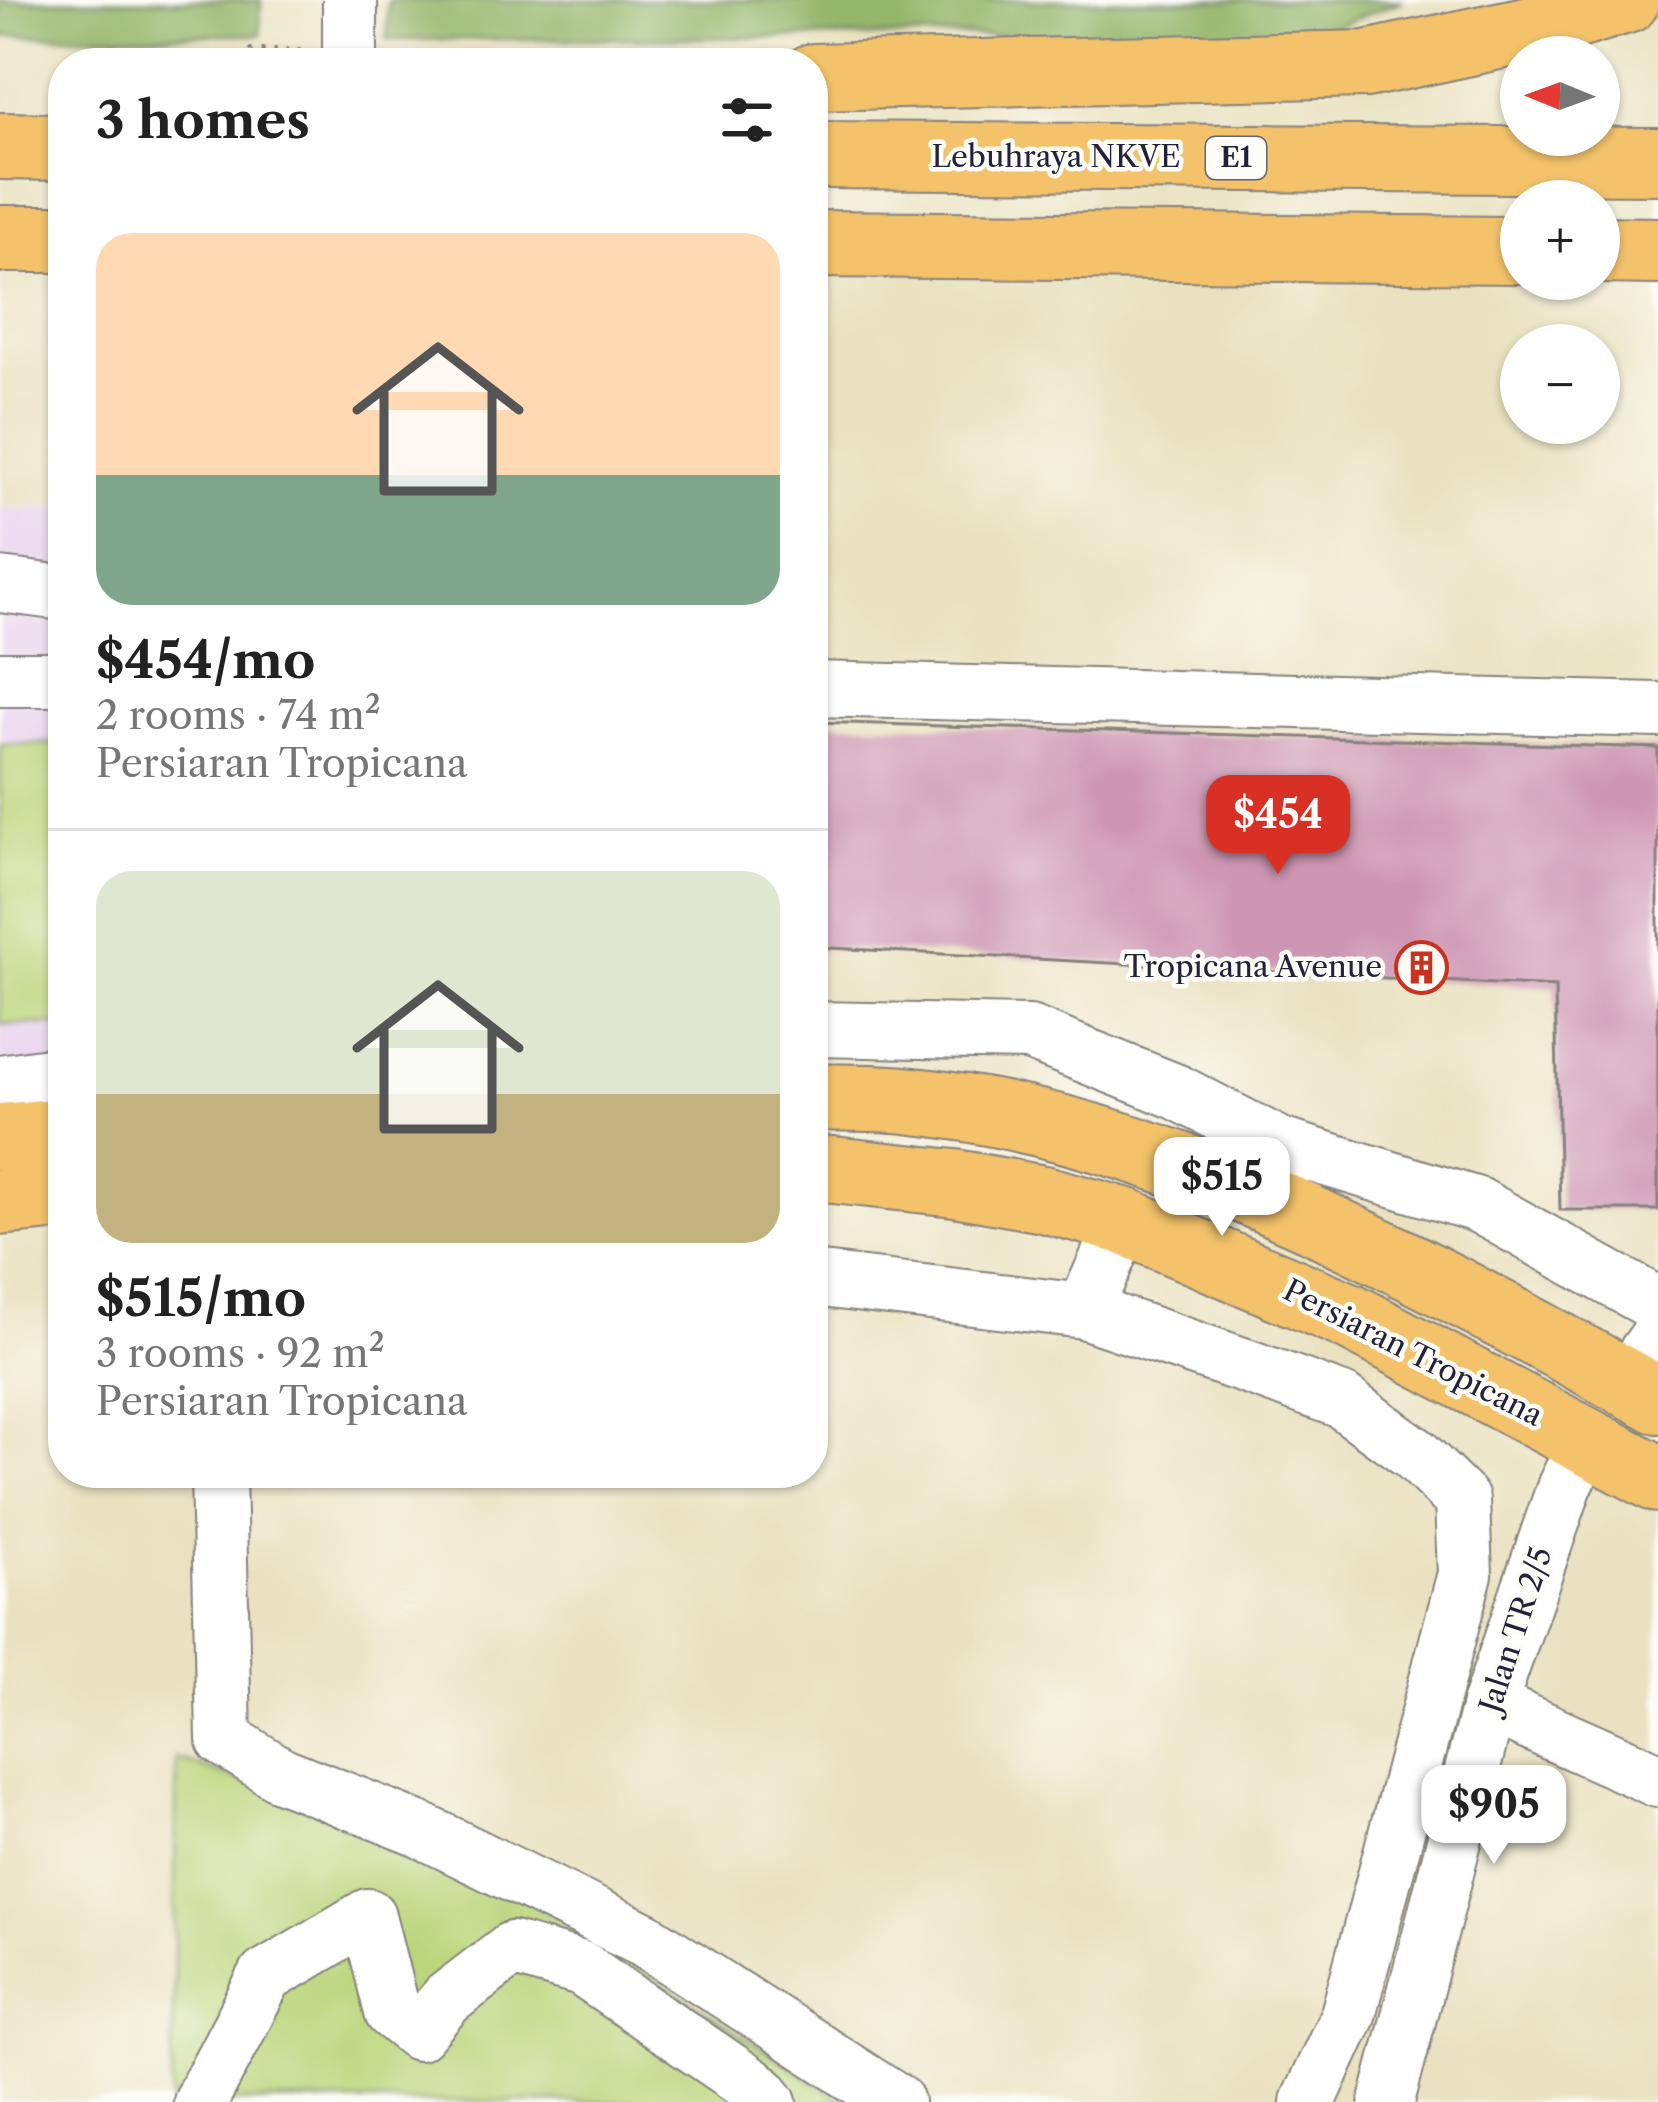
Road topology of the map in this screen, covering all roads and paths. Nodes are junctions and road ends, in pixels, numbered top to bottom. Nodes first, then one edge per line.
1 (350, 0) edge
2 (1626, 0) edge
3 (350, 48) edge
4 (828, 77) edge
5 (0, 146) edge
6 (48, 146) edge
7 (828, 155) edge
8 (1658, 161) edge
9 (0, 238) edge
10 (48, 239) edge
11 (828, 244) edge
12 (1500, 250) edge
13 (1620, 250) edge
14 (1658, 251) edge
15 (0, 585) edge
16 (48, 591) edge
17 (0, 679) edge
18 (48, 679) edge
19 (828, 689) edge
20 (1658, 710) edge
21 (828, 1030) edge
22 (48, 1075) edge
23 (0, 1082) edge
24 (1178, 1092) junction
25 (828, 1097) edge
26 (48, 1132) edge
27 (0, 1137) edge
28 (1191, 1168) junction
29 (828, 1170) edge
30 (48, 1197) edge
31 (0, 1202) edge
32 (1124, 1221) junction
33 (828, 1281) edge
34 (1658, 1305) edge
35 (1084, 1311) junction
36 (1647, 1373) edge
37 (1587, 1442) junction
38 (1658, 1479) edge
39 (218, 1488) edge
40 (1490, 1705) junction
41 (1658, 1780) edge
42 (200, 2102) edge
43 (770, 2102) edge
44 (897, 2102) edge
45 (1308, 2102) edge
46 (1387, 2102) edge

1 - 3 street, bridge
2 - 4 main road
5 - 6 main road
7 - 8 main road, Lebuhraya NKVE / E1
9 - 10 main road
11 - 12 main road
13 - 14 main road
15 - 16 street
17 - 18 street
19 - 20 street
21 - 24 street
22 - 23 street
24 - 28 street
24 - 34 street
25 - 28 main road
26 - 27 main road
28 - 36 main road
29 - 32 main road, Persiaran Tropicana
30 - 31 main road
32 - 35 street
32 - 37 main road, Persiaran Tropicana
33 - 35 street
35 - 45 street
36 - 37 main road
37 - 38 main road, Persiaran Tropicana
37 - 40 street, Jalan TR 2/5
39 - 44 street
40 - 41 street
40 - 46 street, Jalan TR 2/5
42 - 43 street

